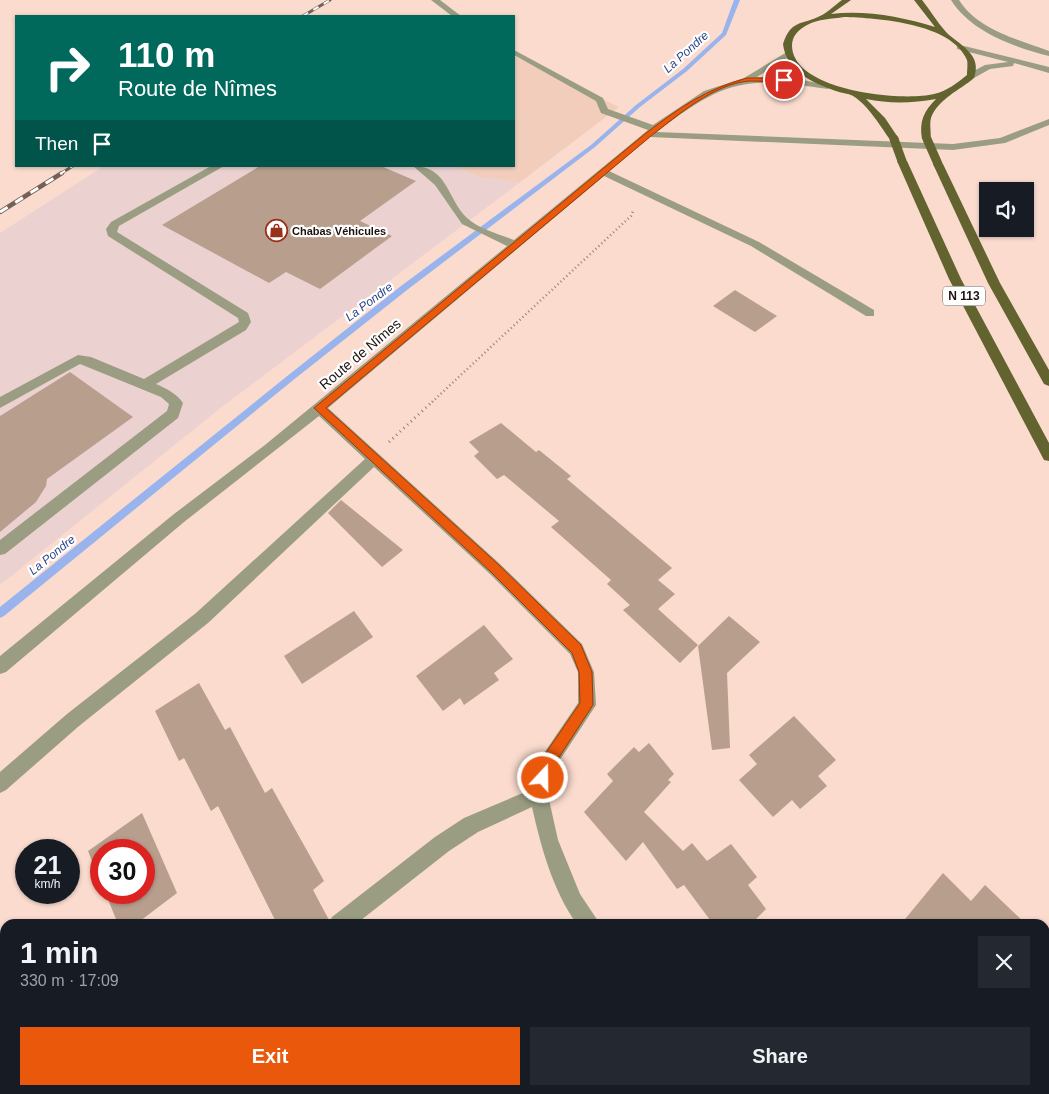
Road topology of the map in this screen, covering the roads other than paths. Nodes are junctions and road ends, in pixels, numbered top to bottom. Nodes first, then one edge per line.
1 (435, 0) edge
2 (847, 0) edge
3 (918, 0) edge
4 (955, 0) edge
5 (456, 15) edge
6 (821, 18) junction
7 (945, 36) junction
8 (960, 47) junction
9 (515, 53) edge
10 (787, 54) junction
11 (1049, 54) edge
12 (1019, 62) junction
13 (1049, 70) edge
14 (971, 76) junction
15 (747, 80) junction
16 (828, 86) junction
17 (857, 94) junction
18 (946, 94) junction
19 (1049, 122) edge
20 (652, 132) junction
21 (216, 167) edge
22 (420, 167) edge
23 (603, 172) junction
24 (515, 245) junction
25 (870, 313) dead end
26 (1049, 381) edge
27 (145, 385) junction
28 (0, 403) edge
29 (319, 408) junction
30 (1049, 456) edge
31 (374, 458) junction
32 (0, 549) edge
33 (0, 666) edge
34 (0, 784) edge
35 (539, 795) junction
36 (346, 919) edge
37 (586, 919) edge

1 - 5 street
2 - 6 main road
3 - 7 main road
4 - 11 street
6 - 7 main road
6 - 10 main road
7 - 8 main road
8 - 12 street
8 - 14 main road
9 - 20 street
10 - 15 street, Route de Nîmes
10 - 16 main road
12 - 13 street
12 - 14 street
14 - 18 main road
15 - 16 street, Route de Nîmes
15 - 20 street, Route de Nîmes
16 - 17 main road
17 - 18 main road
17 - 30 main road, N 113, bridge
18 - 26 main road, N 113, bridge
19 - 20 street
20 - 23 street, Route de Nîmes
21 - 27 street
22 - 24 street
23 - 24 street, Route de Nîmes
23 - 25 street
24 - 29 street, Route de Nîmes
27 - 28 street
27 - 32 street
29 - 31 street
29 - 33 street, Route de Nîmes
31 - 34 street
31 - 35 street
35 - 36 street
35 - 37 street

